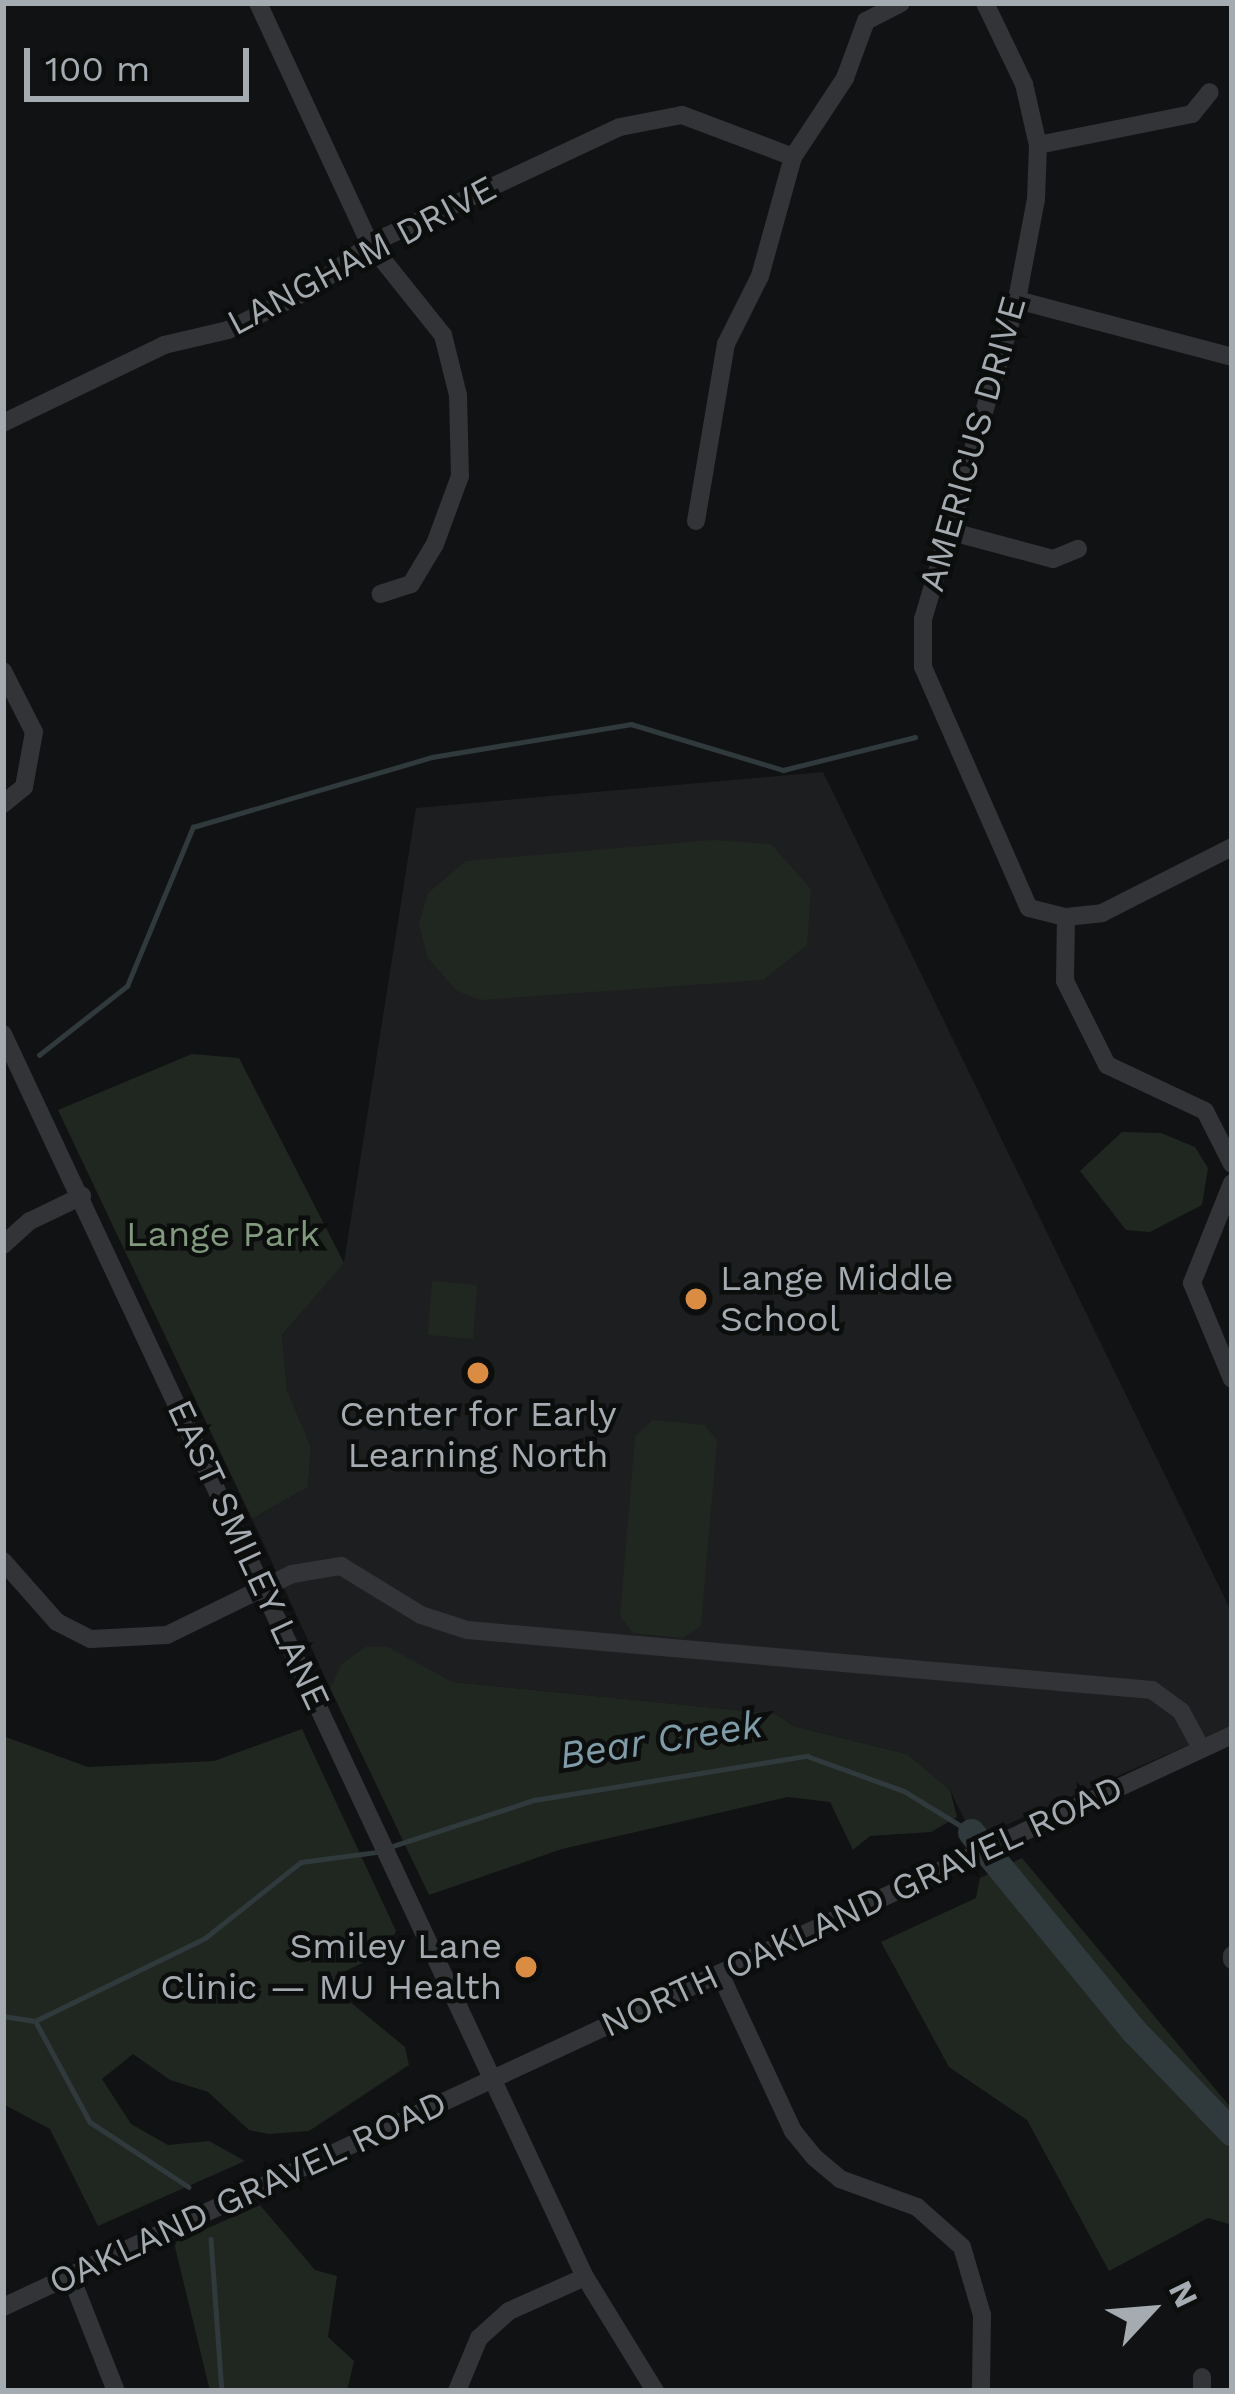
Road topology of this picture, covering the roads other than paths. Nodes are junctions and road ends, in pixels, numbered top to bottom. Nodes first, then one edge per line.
1 (258, 3) edge
2 (901, 3) edge
3 (985, 3) edge
4 (1210, 92) dead end
5 (1038, 146) junction
6 (793, 157) junction
7 (370, 244) junction
8 (1017, 300) junction
9 (1232, 357) edge
10 (3, 423) edge
11 (696, 521) dead end
12 (945, 530) junction
13 (1078, 549) dead end
14 (381, 594) dead end
15 (3, 670) edge
16 (3, 804) edge
17 (1232, 848) edge
18 (1066, 917) junction
19 (3, 1034) edge
20 (1229, 1139) edge
21 (1232, 1164) edge
22 (1232, 1183) edge
23 (82, 1196) junction
24 (3, 1245) edge
25 (1232, 1379) edge
26 (3, 1562) edge
27 (263, 1588) junction
28 (1232, 1735) edge
29 (1201, 1748) junction
30 (721, 1976) junction
31 (492, 2077) junction
32 (71, 2277) junction
33 (585, 2277) junction
34 (3, 2307) edge
35 (116, 2391) edge
36 (457, 2391) edge
37 (656, 2391) edge
38 (981, 2391) edge

1 - 7 street
2 - 6 street
3 - 5 street, AMERICUS DRIVE
4 - 5 street
5 - 8 street, AMERICUS DRIVE
6 - 7 street, LANGHAM DRIVE
6 - 11 street
7 - 10 street, LANGHAM DRIVE
7 - 14 street
8 - 9 street
8 - 12 street, AMERICUS DRIVE
12 - 13 street
12 - 18 street, AMERICUS DRIVE
15 - 16 street
17 - 18 street
18 - 20 street
19 - 23 street, EAST SMILEY LANE
20 - 21 street
22 - 25 street
23 - 24 street
23 - 27 street, EAST SMILEY LANE
26 - 27 street
27 - 29 street
27 - 31 street, EAST SMILEY LANE
28 - 29 street, NORTH OAKLAND GRAVEL ROAD
29 - 30 street, NORTH OAKLAND GRAVEL ROAD
30 - 31 street, NORTH OAKLAND GRAVEL ROAD
30 - 38 street
31 - 32 street, OAKLAND GRAVEL ROAD
31 - 33 street, EAST SMILEY LANE
32 - 34 street, OAKLAND GRAVEL ROAD
32 - 35 street
33 - 36 street
33 - 37 street, EAST SMILEY LANE

